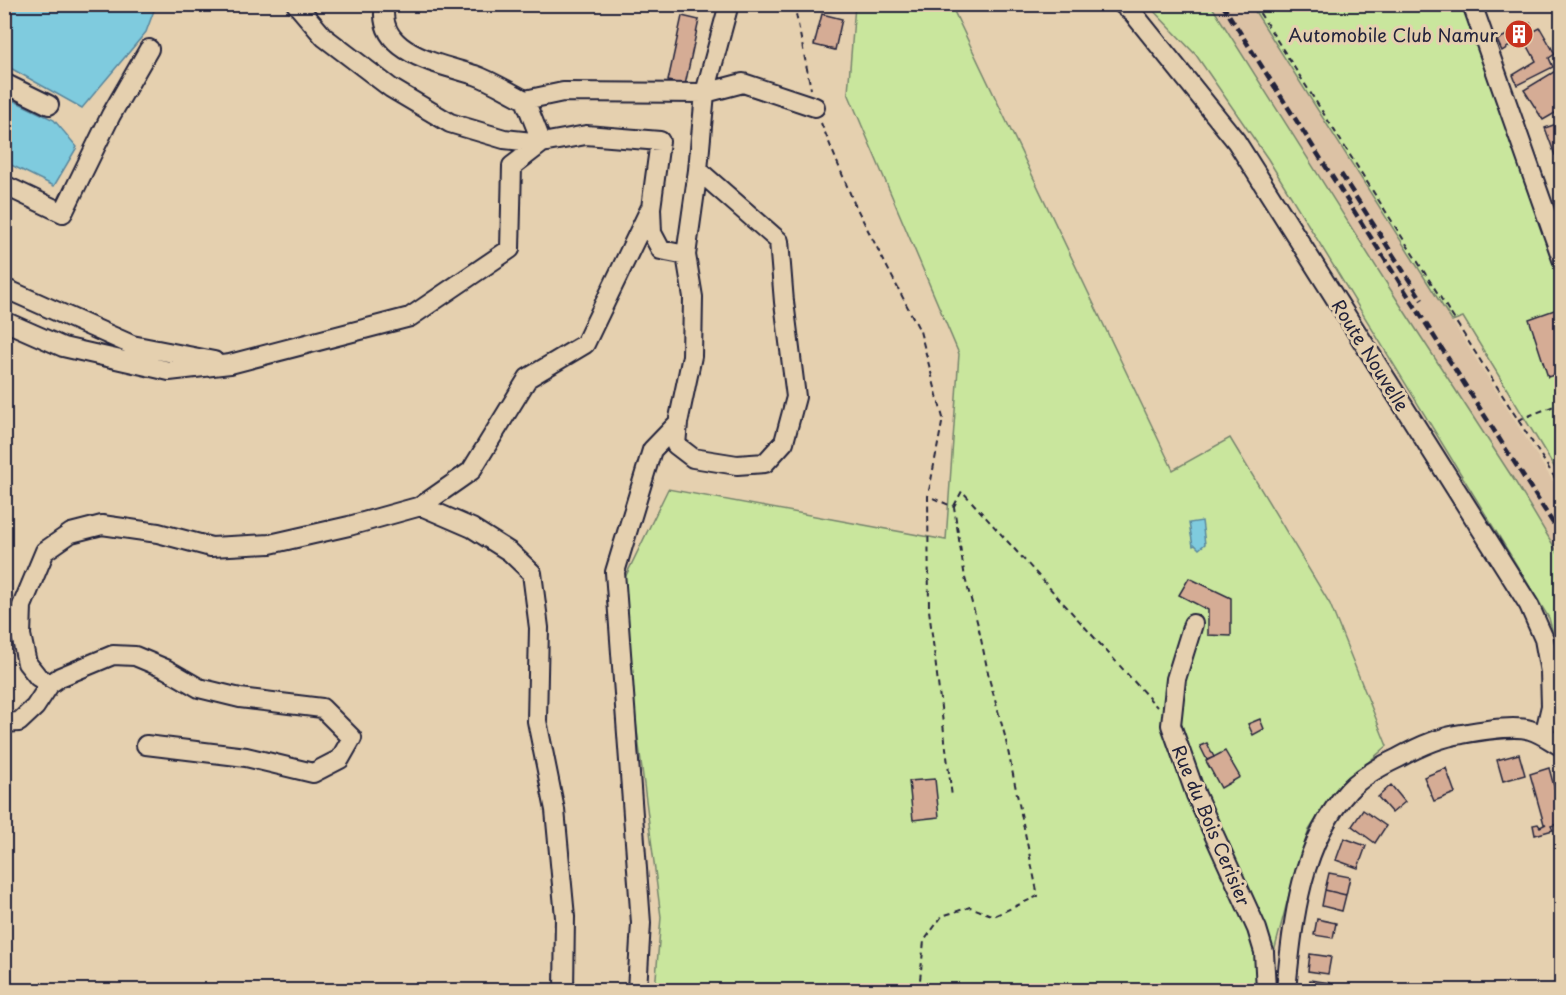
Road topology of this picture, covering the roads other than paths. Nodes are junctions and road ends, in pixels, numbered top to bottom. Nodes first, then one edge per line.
1 (296, 4) edge
2 (385, 4) edge
3 (729, 4) edge
4 (1122, 4) edge
5 (1472, 4) edge
6 (149, 49) dead end
7 (4, 83) edge
8 (705, 93) junction
9 (525, 100) junction
10 (49, 105) dead end
11 (815, 107) road end
12 (542, 142) junction
13 (698, 170) junction
14 (4, 185) edge
15 (651, 208) junction
16 (686, 255) junction
17 (1562, 258) edge
18 (4, 288) edge
19 (4, 321) edge
20 (230, 364) junction
21 (678, 423) junction
22 (422, 506) junction
23 (1193, 624) dead end
24 (50, 684) junction
25 (4, 723) edge
26 (1544, 736) junction
27 (146, 745) dead end
28 (1562, 747) edge
29 (564, 990) edge
30 (637, 990) edge
31 (1266, 990) edge
32 (1286, 990) edge

1 - 12 street
2 - 9 street
3 - 8 street
4 - 26 street, Route Nouvelle
5 - 17 street
6 - 14 street
7 - 10 street
8 - 9 street
8 - 11 street
8 - 13 street
9 - 12 street
12 - 15 street
12 - 20 street
13 - 16 street
13 - 21 street
15 - 16 street
15 - 22 street
16 - 21 street
18 - 20 street
19 - 20 street
21 - 30 street
22 - 24 street
22 - 29 street
23 - 31 street, Rue du Bois Cerisier
24 - 25 street
24 - 27 street
26 - 28 street
26 - 32 street

